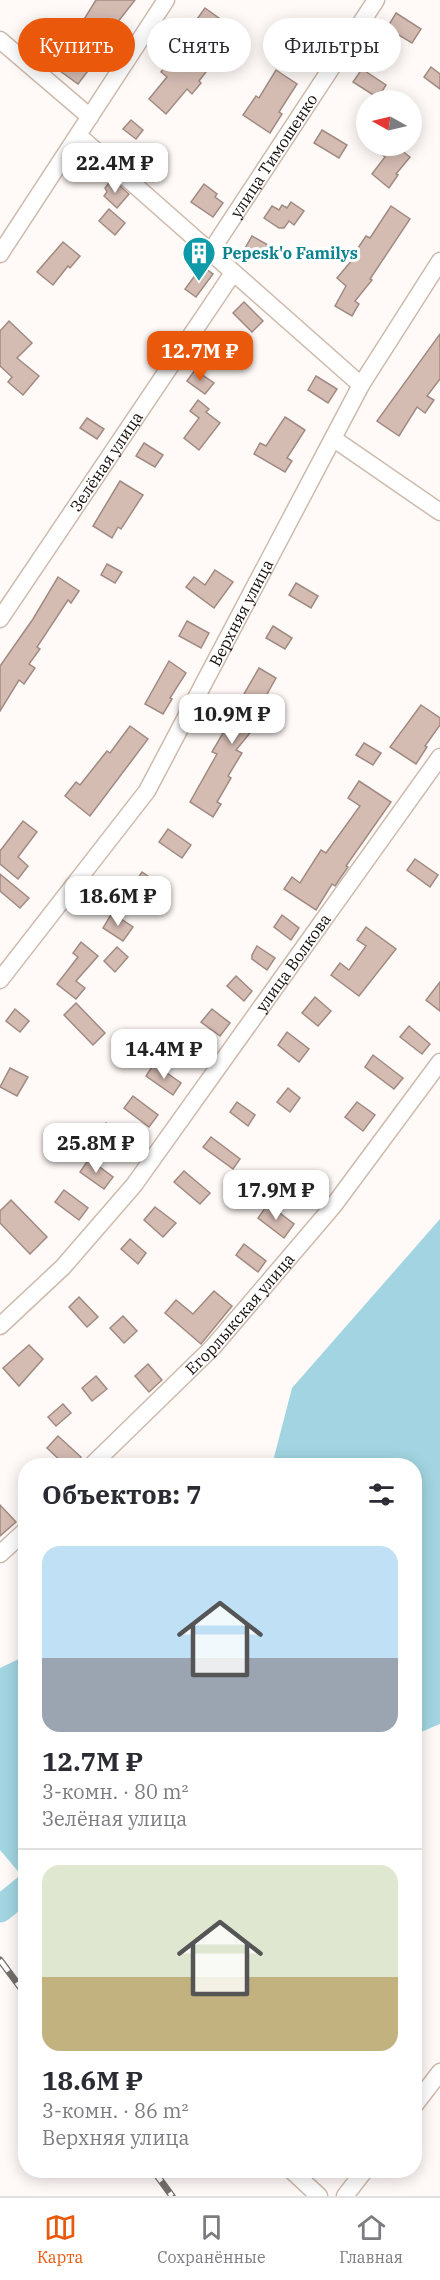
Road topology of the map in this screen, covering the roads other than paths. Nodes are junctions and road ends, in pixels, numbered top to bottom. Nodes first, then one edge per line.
1 (166, 0) edge
2 (376, 0) edge
3 (0, 40) edge
4 (90, 117) junction
5 (78, 135) junction
6 (211, 251) junction
7 (0, 254) edge
8 (440, 261) edge
9 (233, 273) junction
10 (361, 385) junction
11 (334, 439) junction
12 (440, 512) edge
13 (0, 619) edge
14 (440, 757) edge
15 (0, 980) edge
16 (440, 1062) edge
17 (0, 1326) edge
18 (99, 1458) edge
19 (18, 1537) edge
20 (0, 1554) edge
21 (440, 2072) edge
22 (422, 2096) edge
23 (300, 2178) edge
24 (359, 2178) edge
25 (319, 2196) edge
26 (345, 2196) edge

1 - 4 street
2 - 6 street, улица Тимошенко
3 - 4 street
4 - 5 street
5 - 6 street
5 - 7 street
6 - 9 street
8 - 10 street, Верхняя улица
9 - 10 street
9 - 13 street, Зелёная улица
10 - 11 street, Верхняя улица
11 - 12 street
11 - 15 street, Верхняя улица
14 - 17 street, улица Волкова
16 - 18 street, Егорлыкская улица
19 - 20 street
21 - 22 street
23 - 25 street
24 - 26 street

